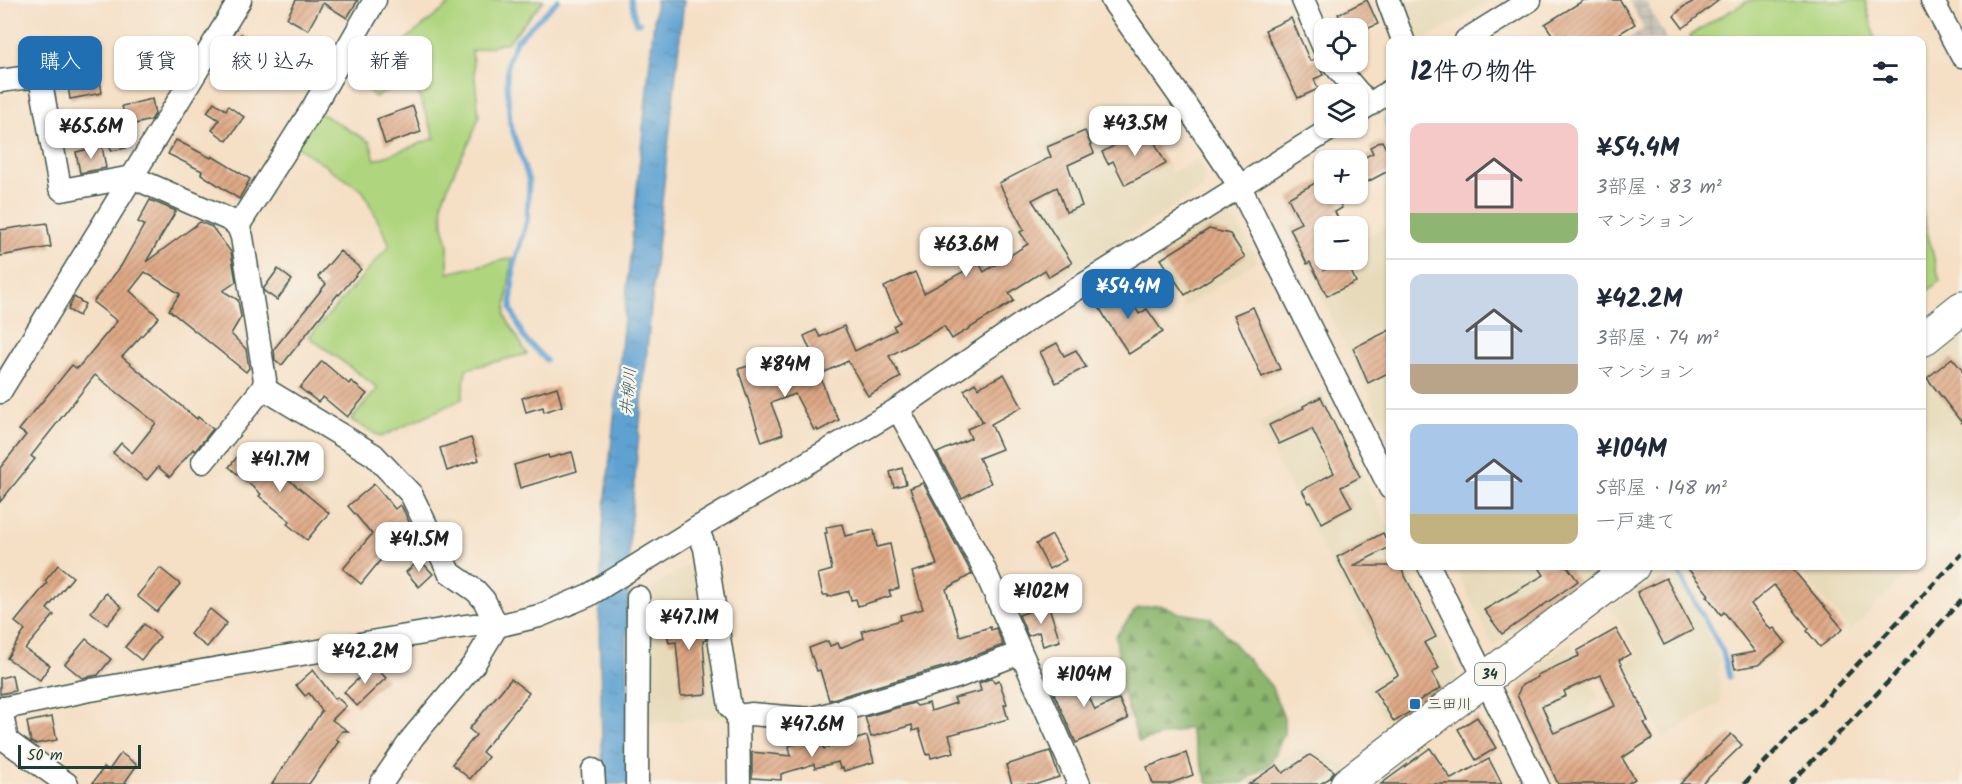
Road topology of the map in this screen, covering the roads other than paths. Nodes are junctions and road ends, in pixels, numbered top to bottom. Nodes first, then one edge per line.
1 (240, 0) edge
2 (375, 0) edge
3 (1112, 0) edge
4 (1303, 0) edge
5 (1388, 0) edge
6 (1530, 0) edge
7 (1932, 0) edge
8 (1314, 25) edge
9 (1402, 36) edge
10 (1472, 36) edge
11 (1962, 56) edge
12 (0, 81) edge
13 (1386, 94) edge
14 (1368, 105) edge
15 (1316, 138) edge
16 (132, 177) junction
17 (1239, 185) junction
18 (238, 226) junction
19 (1962, 308) edge
20 (1926, 337) edge
21 (263, 388) junction
22 (0, 392) edge
23 (898, 409) junction
24 (203, 462) dead end
25 (1386, 480) edge
26 (698, 528) junction
27 (1431, 570) edge
28 (1621, 570) edge
29 (638, 597) dead end
30 (498, 626) junction
31 (1020, 653) junction
32 (1485, 678) junction
33 (0, 709) edge
34 (738, 716) junction
35 (67, 784) edge
36 (381, 784) edge
37 (637, 784) edge
38 (739, 784) edge
39 (1079, 784) edge
40 (1347, 784) edge
41 (1537, 784) edge

1 - 16 street
2 - 18 street
3 - 17 street
4 - 8 street
5 - 9 street
6 - 10 street
7 - 11 street
12 - 16 street
13 - 14 street
15 - 17 street
16 - 18 street
16 - 22 street
17 - 23 street
17 - 25 street
18 - 21 street
19 - 20 highway
21 - 24 street
21 - 30 street
23 - 26 street
23 - 31 street
26 - 30 street
26 - 34 street
27 - 32 street
28 - 32 highway, 34
29 - 37 street
30 - 33 street
30 - 36 street
31 - 34 street
31 - 39 street
32 - 40 highway, 34
32 - 41 street
33 - 35 street
34 - 38 street

